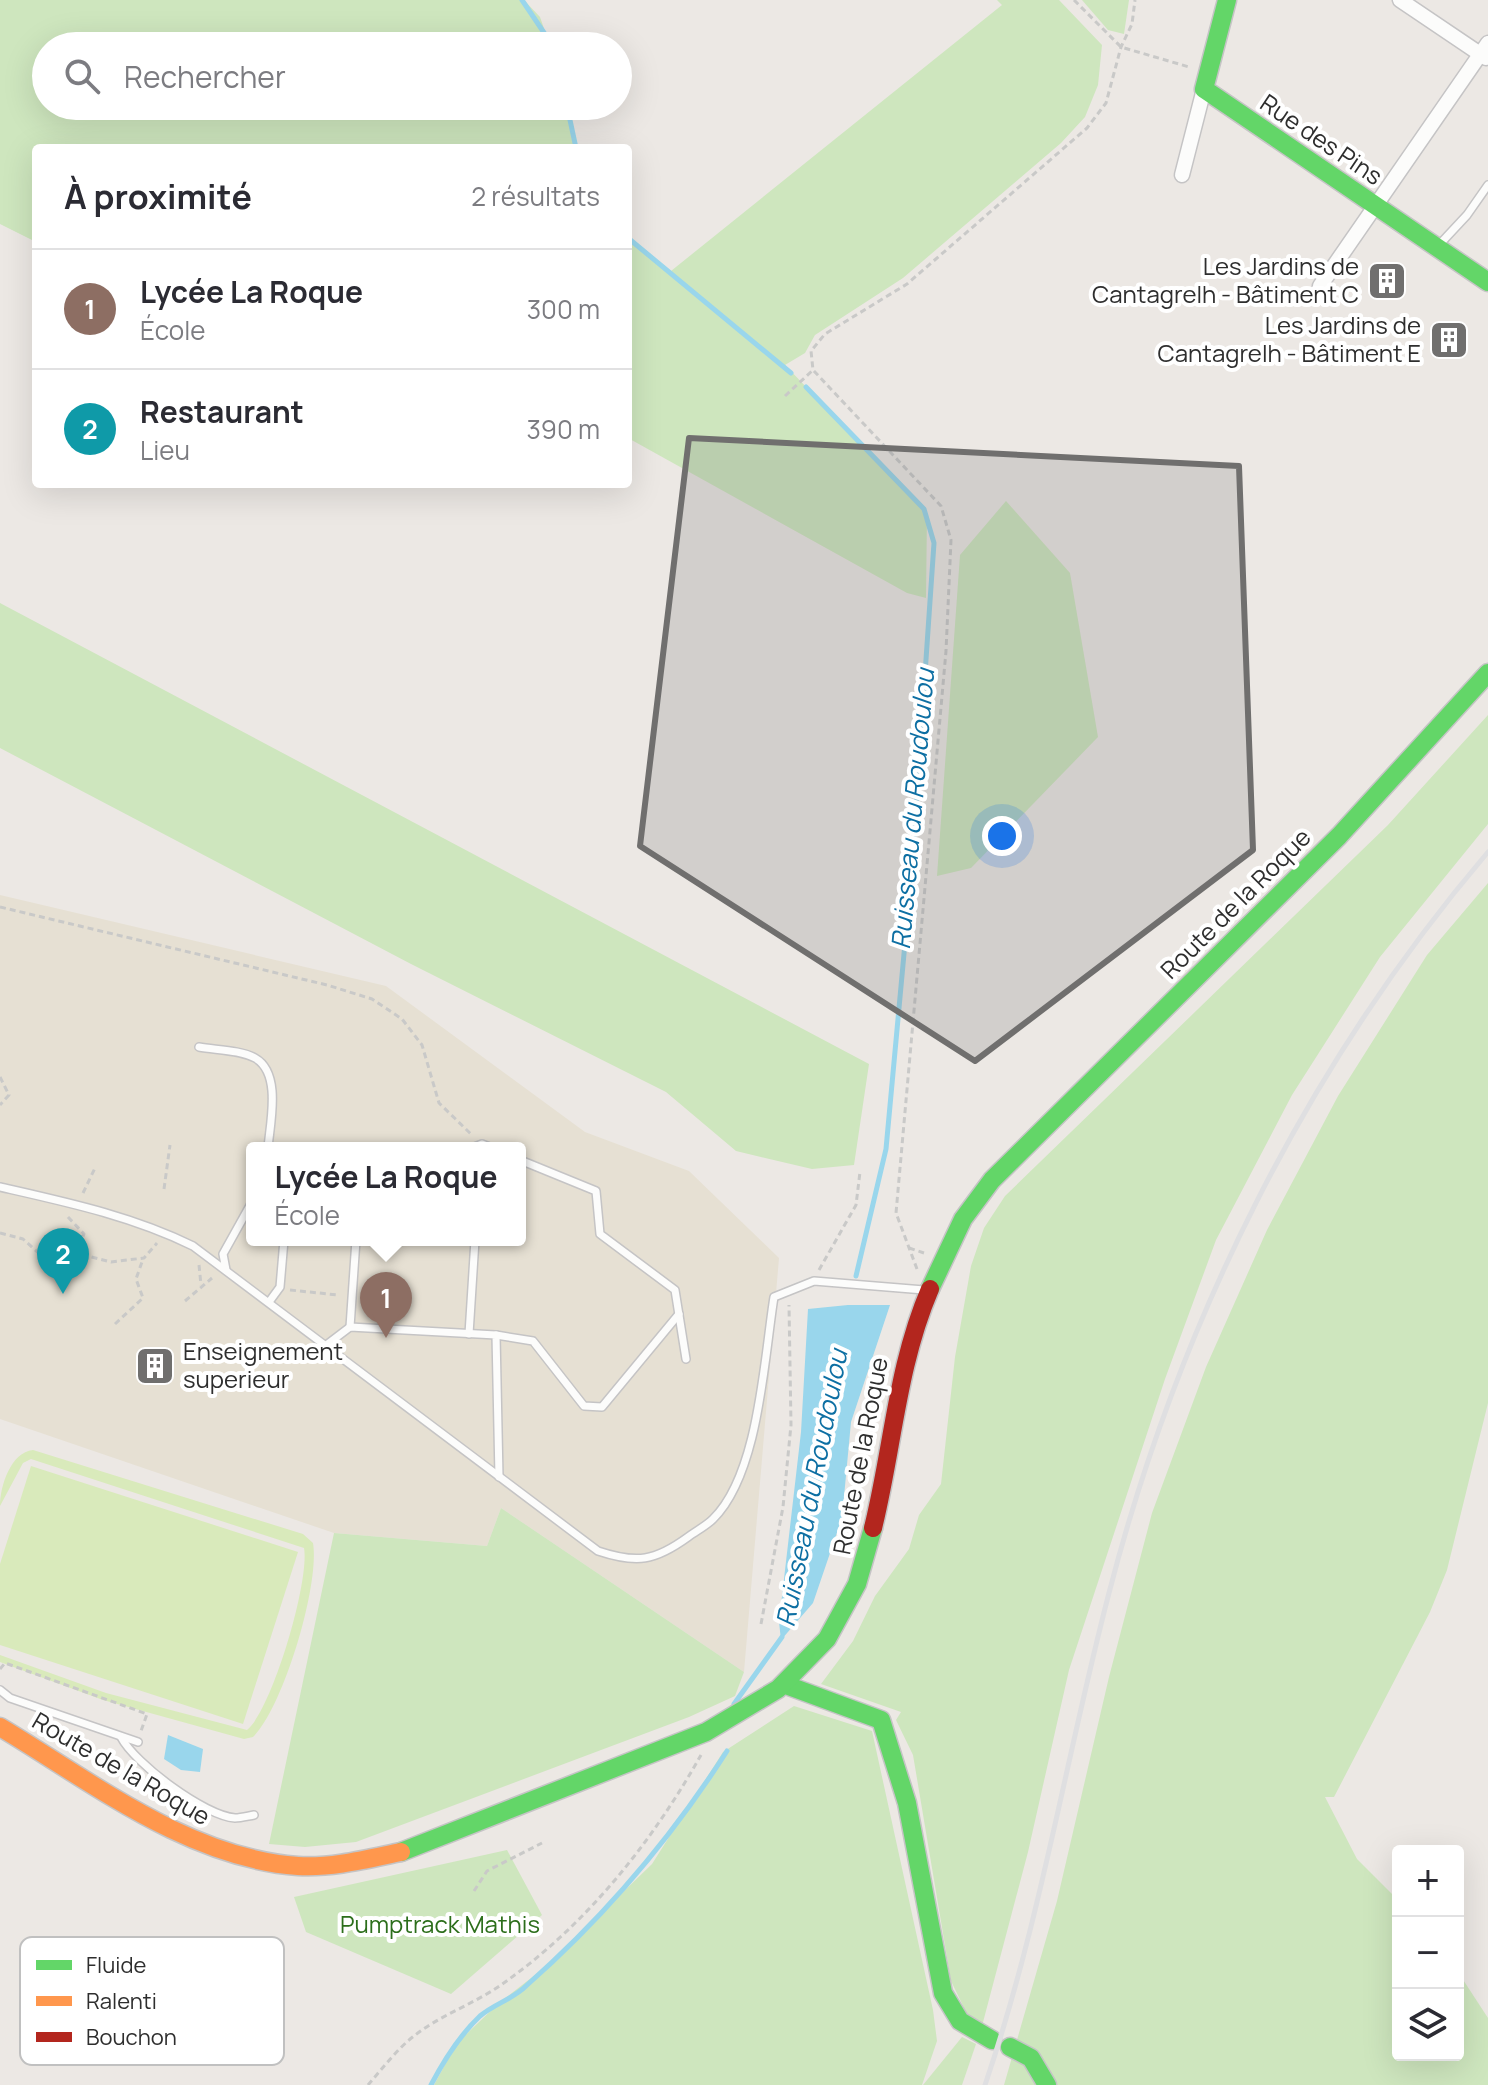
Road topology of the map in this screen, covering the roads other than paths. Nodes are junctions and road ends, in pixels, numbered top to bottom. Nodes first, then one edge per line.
1 (1227, 0) edge
2 (1400, 0) edge
3 (1486, 52) edge
4 (1206, 80) junction
5 (1182, 175) dead end
6 (1488, 185) edge
7 (1376, 206) junction
8 (1437, 248) junction
9 (1488, 282) edge
10 (1320, 286) dead end
11 (1488, 673) edge
12 (199, 1047) dead end
13 (268, 1142) edge
14 (526, 1162) edge
15 (0, 1187) edge
16 (246, 1213) edge
17 (283, 1246) edge
18 (356, 1246) edge
19 (475, 1246) edge
20 (226, 1270) junction
21 (927, 1289) junction
22 (269, 1302) junction
23 (679, 1314) junction
24 (350, 1327) junction
25 (469, 1334) junction
26 (496, 1335) junction
27 (325, 1346) junction
28 (686, 1359) dead end
29 (499, 1477) junction
30 (786, 1685) junction
31 (0, 1690) edge
32 (0, 1727) edge
33 (121, 1737) junction
34 (138, 1742) road end
35 (254, 1815) dead end
36 (992, 2040) dead end
37 (1010, 2047) dead end
38 (1047, 2085) edge

1 - 4 street
2 - 3 street
3 - 7 street
4 - 5 street
4 - 7 street, Rue des Pins
6 - 8 lane
7 - 8 street, Rue des Pins
7 - 10 street
8 - 9 street, Rue des Pins
11 - 21 street, Route de la Roque
12 - 13 lane
14 - 23 lane
15 - 20 lane
16 - 20 lane
17 - 22 lane
18 - 24 lane
19 - 25 lane
20 - 22 lane
21 - 29 lane
21 - 30 street, Route de la Roque
22 - 27 lane
23 - 26 lane
23 - 28 lane
24 - 25 lane
24 - 27 lane
25 - 26 lane
26 - 29 lane
27 - 29 lane
30 - 32 street, Route de la Roque
30 - 36 street
31 - 33 lane
33 - 34 lane
33 - 35 lane
37 - 38 street

